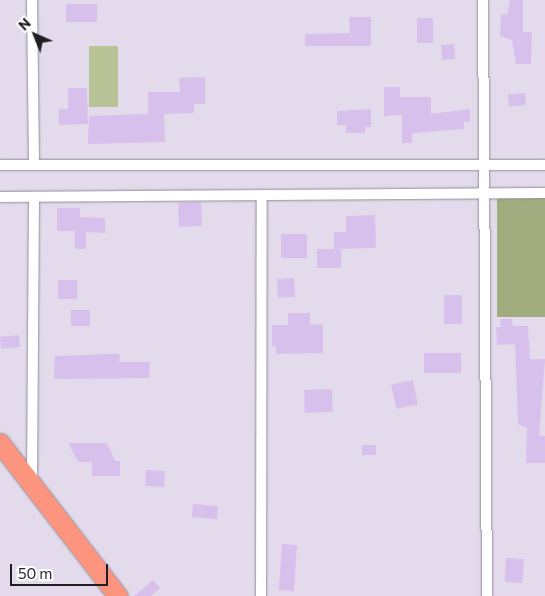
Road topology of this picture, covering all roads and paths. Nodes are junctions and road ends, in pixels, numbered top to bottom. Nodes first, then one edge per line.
1 (32, 0) edge
2 (482, 0) edge
3 (34, 164) junction
4 (0, 165) edge
5 (545, 165) edge
6 (484, 166) junction
7 (485, 194) junction
8 (545, 194) edge
9 (262, 195) junction
10 (0, 197) edge
11 (34, 197) junction
12 (0, 443) edge
13 (32, 484) junction
14 (118, 596) edge
15 (261, 596) edge
16 (487, 596) edge

1 - 3 street
2 - 6 street
3 - 4 street
3 - 6 street
5 - 6 street
6 - 7 street
7 - 8 street
7 - 9 street
7 - 16 street
9 - 11 street
9 - 15 street
10 - 11 street
11 - 13 street
12 - 13 highway
13 - 14 highway

